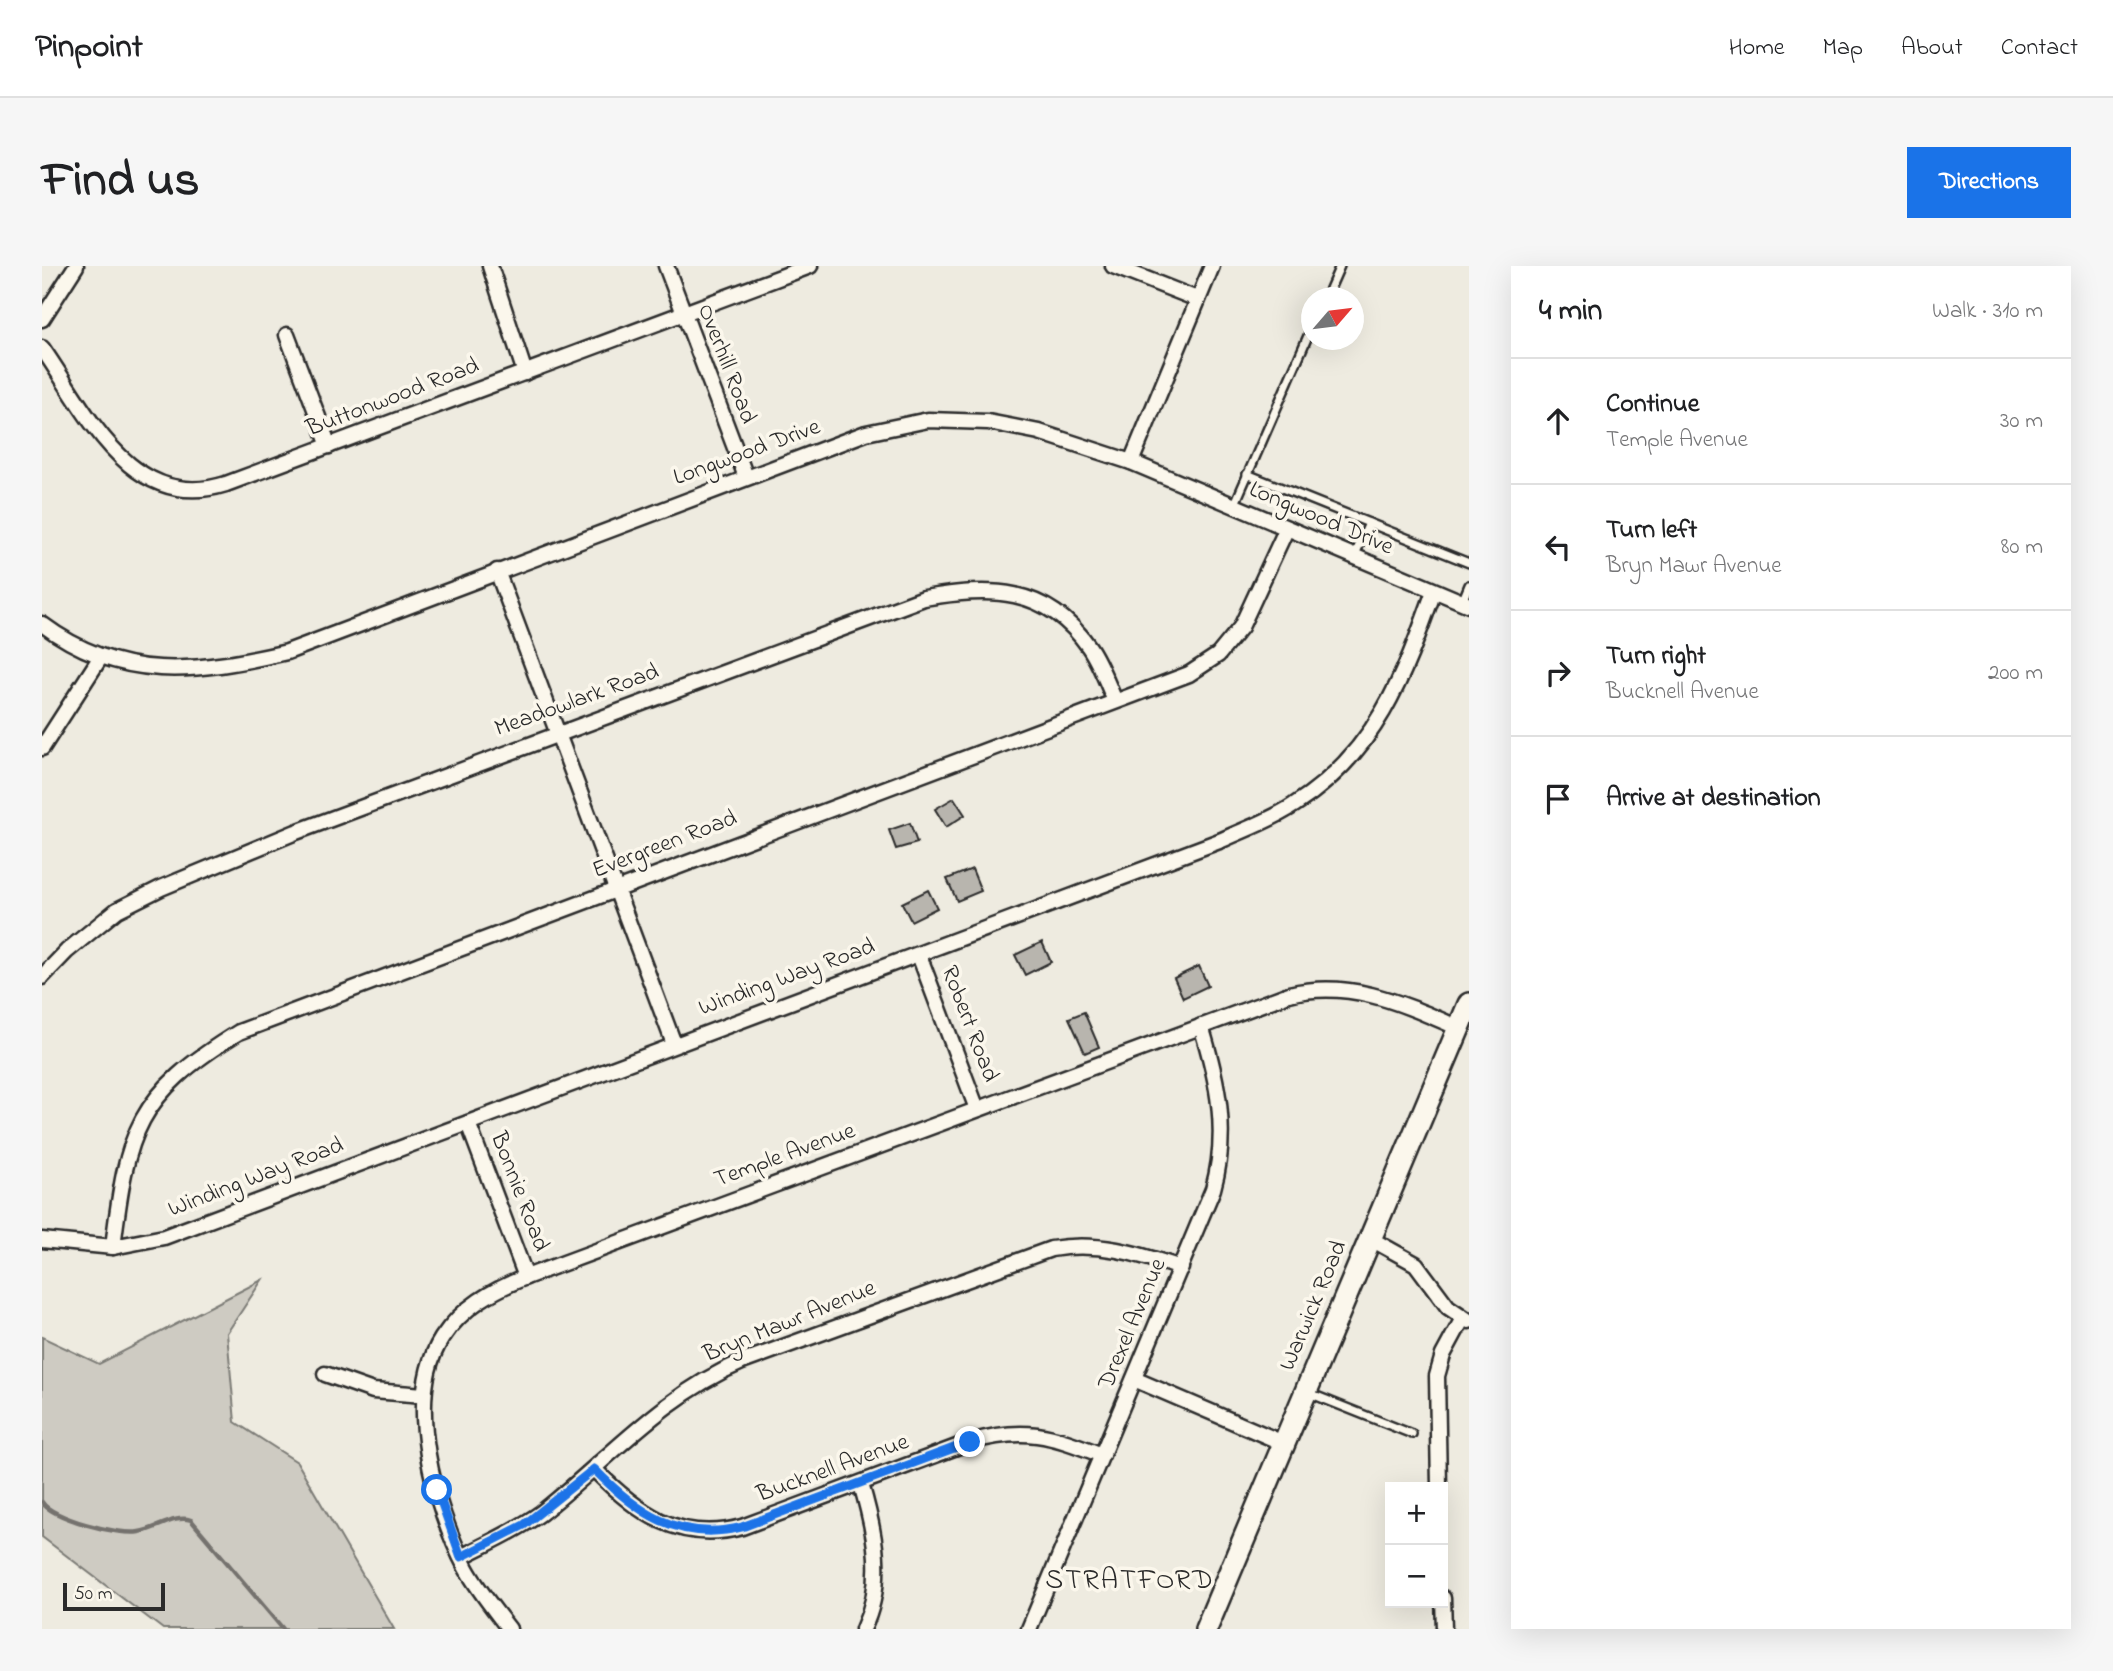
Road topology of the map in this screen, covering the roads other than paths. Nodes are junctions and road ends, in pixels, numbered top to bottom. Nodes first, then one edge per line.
1 (76, 266) edge
2 (490, 266) edge
3 (666, 266) edge
4 (810, 266) edge
5 (1113, 266) edge
6 (1212, 266) edge
7 (1340, 266) edge
8 (1331, 287) edge
9 (1197, 299) junction
10 (682, 312) junction
11 (42, 319) edge
12 (287, 335) dead end
13 (42, 348) edge
14 (1302, 350) edge
15 (524, 373) junction
16 (329, 446) junction
17 (1131, 462) junction
18 (1247, 474) junction
19 (746, 477) junction
20 (1234, 506) junction
21 (1369, 523) junction
22 (1286, 530) junction
23 (1354, 557) junction
24 (1469, 563) edge
25 (497, 571) junction
26 (1469, 584) edge
27 (1434, 591) junction
28 (1465, 604) edge
29 (42, 624) edge
30 (100, 658) junction
31 (1115, 701) junction
32 (557, 732) junction
33 (42, 748) edge
34 (615, 888) junction
35 (919, 955) junction
36 (42, 977) edge
37 (1469, 1004) edge
38 (1201, 1026) junction
39 (1459, 1028) junction
40 (674, 1044) junction
41 (976, 1109) junction
42 (468, 1123) junction
43 (1371, 1239) junction
44 (42, 1240) edge
45 (113, 1247) junction
46 (1181, 1268) junction
47 (526, 1276) junction
48 (1466, 1319) edge
49 (325, 1374) dead end
50 (1134, 1379) junction
51 (1305, 1392) junction
52 (424, 1395) junction
53 (1412, 1434) dead end
54 (1283, 1443) junction
55 (1102, 1455) junction
56 (594, 1469) junction
57 (1439, 1482) edge
58 (861, 1484) junction
59 (461, 1557) junction
60 (1443, 1608) edge
61 (509, 1629) edge
62 (863, 1629) edge
63 (1029, 1629) edge
64 (1206, 1629) edge
65 (1444, 1629) edge

1 - 11 street
2 - 15 street
3 - 10 street, Overhill Road
4 - 10 street, Buttonwood Road
5 - 9 street
6 - 9 street
7 - 8 lane
9 - 17 street
10 - 15 street, Buttonwood Road
10 - 19 street, Overhill Road
12 - 16 street
13 - 16 street, Buttonwood Road
14 - 18 lane
15 - 16 street, Buttonwood Road
17 - 19 street, Longwood Drive
17 - 20 street, Longwood Drive
18 - 20 lane
18 - 21 lane
19 - 25 street, Longwood Drive
20 - 22 street, Longwood Drive
21 - 23 lane
21 - 24 lane
22 - 23 street, Longwood Drive
22 - 31 street, Evergreen Road
23 - 27 street, Longwood Drive
25 - 30 street, Longwood Drive
25 - 32 street
26 - 28 lane
27 - 28 street, Longwood Drive
27 - 35 street, Winding Way Road
29 - 30 street, Longwood Drive
30 - 33 street
31 - 32 street, Meadowlark Road
31 - 34 street, Evergreen Road
32 - 34 street
32 - 36 street, Meadowlark Road
34 - 40 street
34 - 45 street, Evergreen Road
35 - 40 street, Winding Way Road
35 - 41 street, Robert Road
37 - 39 street, Warwick Road
38 - 39 street, Temple Avenue
38 - 41 street, Temple Avenue
38 - 46 street, Drexel Avenue
39 - 43 street, Warwick Road
40 - 42 street, Winding Way Road
41 - 47 street, Temple Avenue
42 - 45 street, Winding Way Road
42 - 47 street, Bonnie Road
43 - 48 street
43 - 51 street, Warwick Road
44 - 45 street, Winding Way Road
46 - 50 street, Drexel Avenue
46 - 56 street, Bryn Mawr Avenue
47 - 52 street, Temple Avenue
48 - 57 street
49 - 52 street
50 - 54 street
50 - 55 street, Drexel Avenue
51 - 53 lane
51 - 54 street, Warwick Road
52 - 59 street, Temple Avenue
54 - 64 street, Warwick Road
55 - 58 street, Bucknell Avenue
55 - 63 street, Drexel Avenue
56 - 58 street, Bucknell Avenue
56 - 59 street, Bryn Mawr Avenue
58 - 62 street
59 - 61 street, Temple Avenue
60 - 65 street

